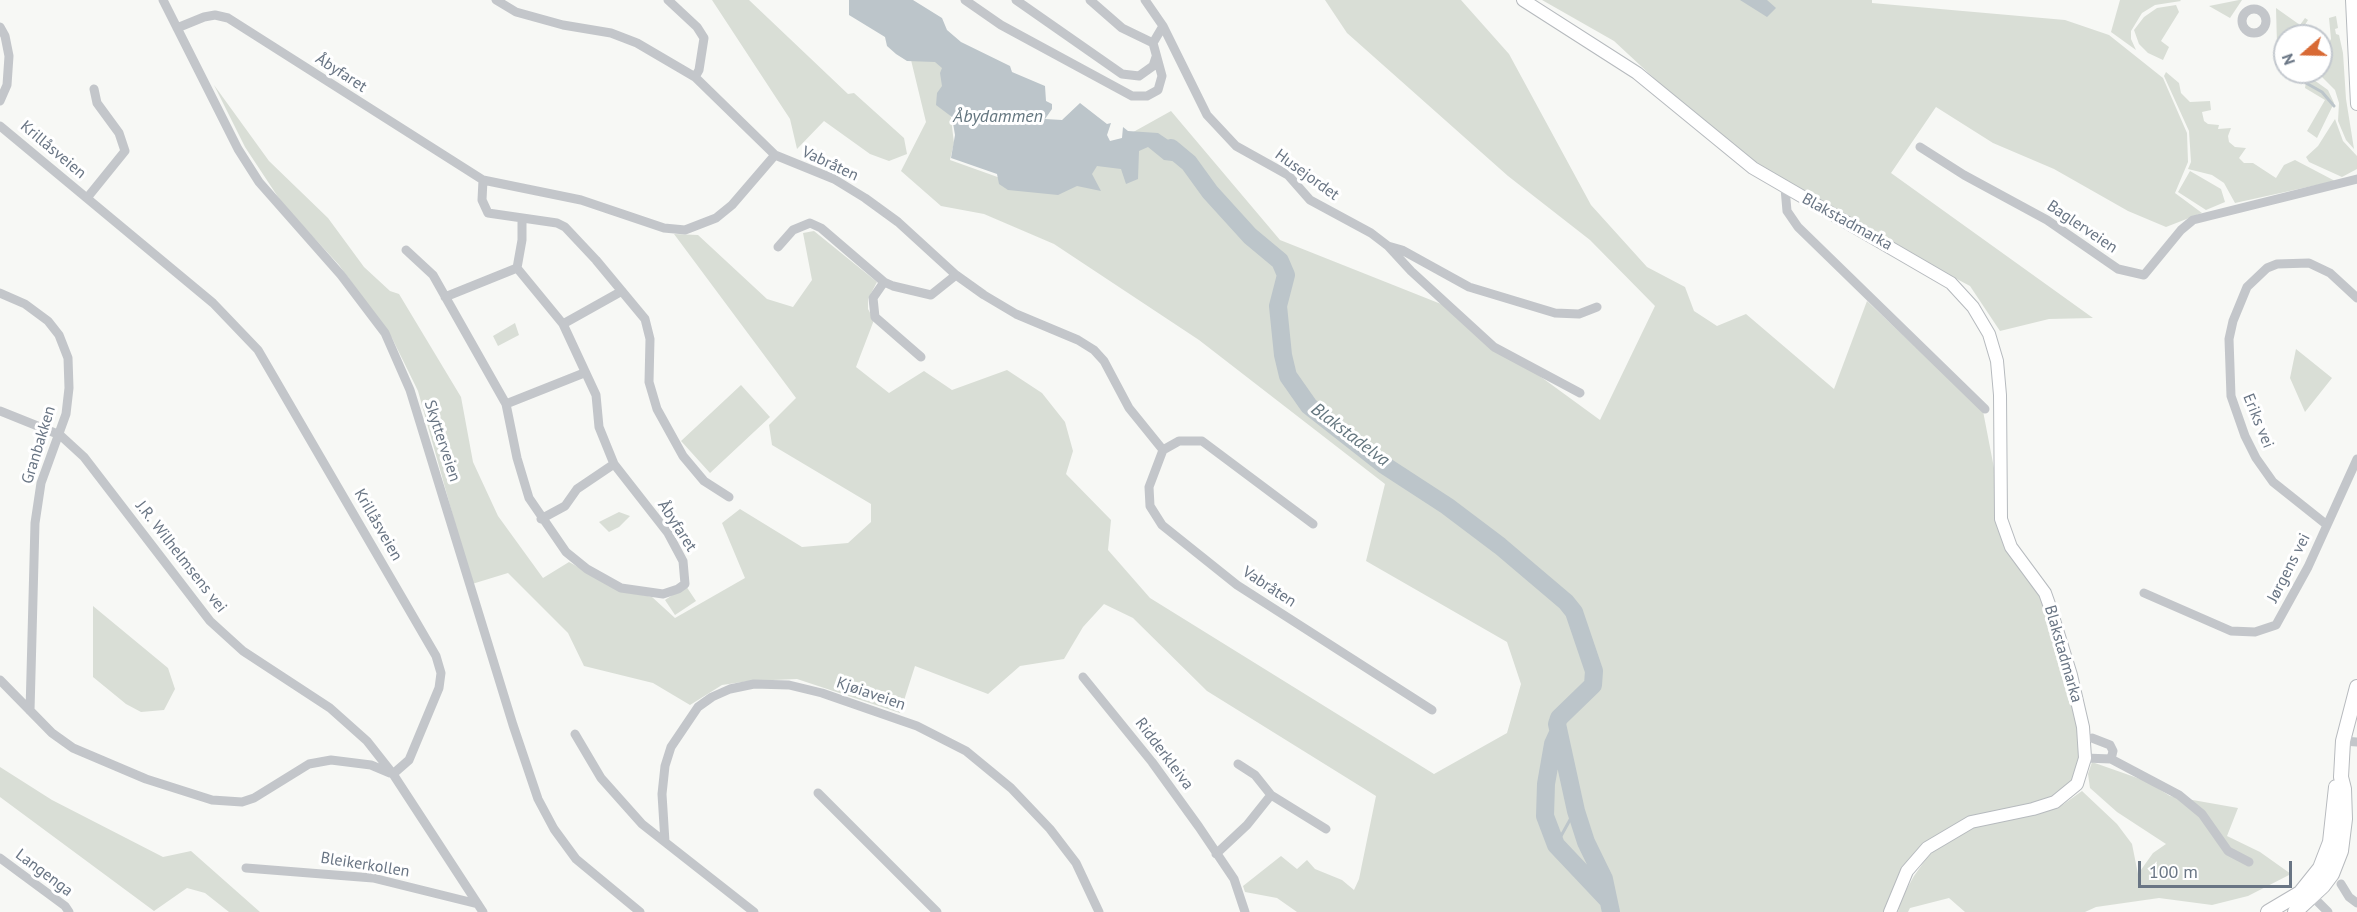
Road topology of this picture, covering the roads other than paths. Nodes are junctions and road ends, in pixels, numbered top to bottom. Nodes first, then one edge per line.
1 (163, 0) edge
2 (496, 0) edge
3 (668, 0) edge
4 (965, 0) edge
5 (1016, 0) edge
6 (1090, 0) edge
7 (1145, 0) edge
8 (1523, 0) edge
9 (2251, 0) edge
10 (2352, 0) edge
11 (2246, 12) dead end
12 (1164, 26) junction
13 (0, 27) edge
14 (177, 27) junction
15 (1153, 43) junction
16 (1156, 57) junction
17 (695, 77) junction
18 (94, 89) dead end
19 (0, 101) edge
20 (2357, 104) edge
21 (0, 126) edge
22 (1920, 147) dead end
23 (775, 155) junction
24 (2357, 179) edge
25 (483, 180) junction
26 (1785, 188) junction
27 (87, 198) junction
28 (522, 219) junction
29 (1388, 246) junction
30 (778, 247) dead end
31 (406, 250) dead end
32 (517, 268) junction
33 (956, 276) junction
34 (884, 282) junction
35 (622, 291) junction
36 (0, 293) edge
37 (445, 297) junction
38 (2357, 298) edge
39 (1597, 307) dead end
40 (563, 324) junction
41 (921, 357) dead end
42 (584, 373) junction
43 (1580, 393) dead end
44 (506, 404) junction
45 (1985, 408) dead end
46 (0, 411) edge
47 (60, 435) junction
48 (1163, 450) junction
49 (2357, 459) edge
50 (614, 464) junction
51 (729, 497) dead end
52 (541, 519) junction
53 (1313, 524) dead end
54 (2327, 525) junction
55 (2144, 593) dead end
56 (1083, 677) dead end
57 (0, 680) edge
58 (2357, 687) edge
59 (1432, 710) dead end
60 (30, 711) junction
61 (574, 734) dead end
62 (2092, 738) dead end
63 (2343, 741) junction
64 (2357, 742) edge
65 (2085, 758) junction
66 (2111, 759) junction
67 (1238, 764) dead end
68 (393, 774) junction
69 (818, 793) dead end
70 (1271, 795) junction
71 (1326, 829) dead end
72 (665, 842) junction
73 (1216, 854) junction
74 (0, 858) edge
75 (2249, 862) dead end
76 (246, 868) dead end
77 (2341, 884) dead end
78 (2309, 893) junction
79 (2357, 903) edge
80 (480, 908) edge
81 (69, 912) edge
82 (640, 912) edge
83 (754, 912) edge
84 (936, 912) edge
85 (1099, 912) edge
86 (1245, 912) edge
87 (1890, 912) edge
88 (2268, 912) edge
89 (2295, 912) edge
90 (2328, 912) edge

1 - 14 street, Skytterveien
2 - 17 street, Vabråten
3 - 17 street
4 - 16 street
5 - 16 street
6 - 15 street
7 - 12 street, Husejordet
8 - 26 main road, Blakstadmarka
9 - 11 street
10 - 20 main road
12 - 15 street
12 - 29 street, Husejordet
13 - 19 street
14 - 25 street, Åbyfaret
14 - 82 street, Skytterveien
15 - 16 street
17 - 23 street, Vabråten
18 - 27 street, Krillåsveien
21 - 27 street, Krillåsveien
22 - 24 street, Baglerveien
23 - 25 street, Åbyfaret
23 - 33 street, Vabråten
25 - 28 street
26 - 45 street, Blakstadmarka
26 - 65 main road, Blakstadmarka
27 - 68 street, Krillåsveien
28 - 32 street
28 - 35 street
29 - 39 street, Husejordet
29 - 43 street, Husejordet
30 - 34 street
31 - 37 street, Åbyfaret
32 - 37 street
32 - 40 street, Åbyfaret
33 - 34 street
33 - 48 street, Vabråten
34 - 41 street
35 - 40 street
35 - 51 street
36 - 47 street, Granbakken
37 - 44 street, Åbyfaret
38 - 54 street, Eriks vei
40 - 42 street, Åbyfaret
42 - 44 street
42 - 50 street, Åbyfaret
44 - 52 street, Åbyfaret
46 - 47 street, J.R. Wilhelmsens vei
47 - 60 street, Granbakken
47 - 68 street, J.R. Wilhelmsens vei
48 - 53 street
48 - 59 street, Vabråten
49 - 54 street, Jørgens vei
50 - 52 street
50 - 52 street, Åbyfaret
54 - 55 street, Jørgens vei
56 - 73 street, Ridderkleiva
57 - 60 street
58 - 63 main road
60 - 68 street
61 - 72 street
62 - 66 street
63 - 64 street
63 - 78 main road
65 - 66 street
65 - 87 main road, Blakstadmarka
66 - 75 street
67 - 70 street
68 - 80 street
69 - 84 street
70 - 71 street
70 - 73 street
72 - 83 street
72 - 85 street, Kjøiaveien
73 - 86 street, Ridderkleiva
74 - 81 street, Langenga
76 - 80 street, Bleikerkollen
77 - 79 street
78 - 88 main road
78 - 89 main road
78 - 90 street

